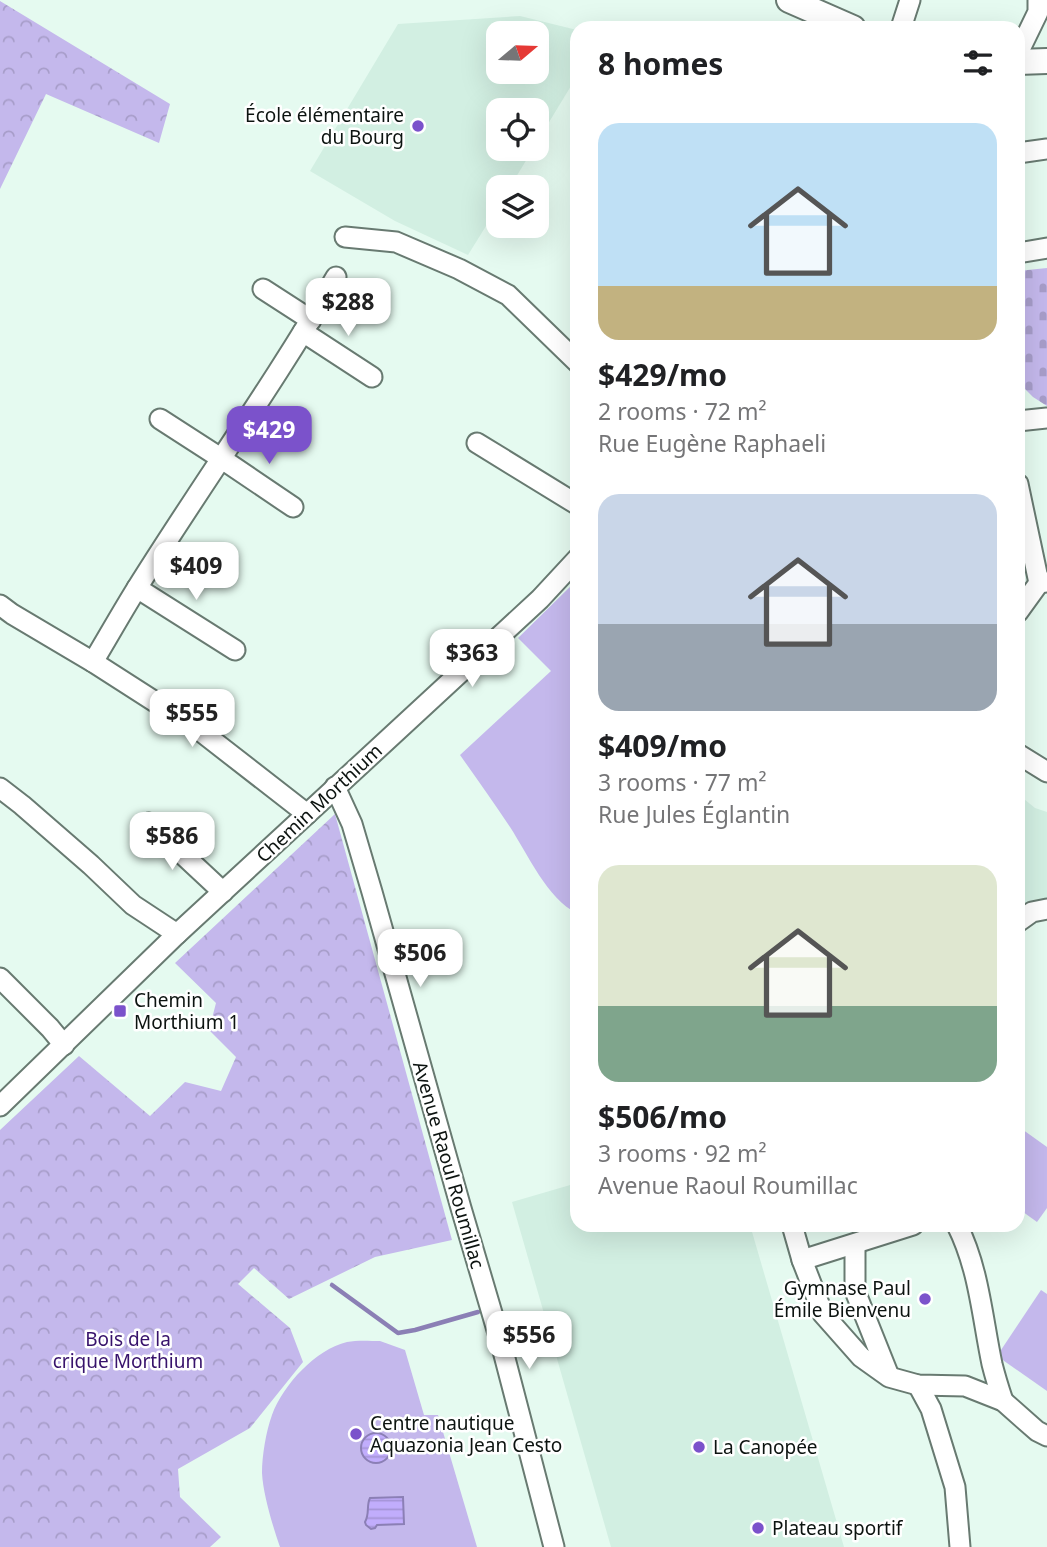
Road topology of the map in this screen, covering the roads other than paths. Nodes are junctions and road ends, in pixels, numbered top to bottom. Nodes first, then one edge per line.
1 (789, 0) edge
2 (910, 0) edge
3 (1038, 0) edge
4 (837, 21) edge
5 (903, 21) edge
6 (1025, 39) edge
7 (1047, 61) edge
8 (1025, 62) edge
9 (1047, 149) edge
10 (1025, 152) edge
11 (345, 237) dead end
12 (1047, 248) edge
13 (1025, 252) edge
14 (336, 277) dead end
15 (263, 289) dead end
16 (307, 326) junction
17 (570, 355) edge
18 (372, 377) dead end
19 (1047, 418) edge
20 (160, 419) dead end
21 (1025, 420) edge
22 (477, 443) dead end
23 (222, 459) junction
24 (570, 500) edge
25 (293, 507) dead end
26 (1025, 511) edge
27 (570, 567) edge
28 (1043, 582) edge
29 (137, 588) junction
30 (1025, 604) edge
31 (0, 605) edge
32 (235, 649) dead end
33 (93, 662) junction
34 (1025, 758) edge
35 (1047, 772) edge
36 (335, 787) junction
37 (0, 788) edge
38 (307, 814) junction
39 (149, 823) dead end
40 (223, 892) junction
41 (1047, 908) edge
42 (1025, 917) edge
43 (177, 934) junction
44 (0, 978) edge
45 (64, 1045) junction
46 (0, 1106) edge
47 (794, 1232) edge
48 (893, 1232) edge
49 (961, 1232) edge
50 (855, 1245) junction
51 (802, 1260) junction
52 (889, 1377) junction
53 (918, 1385) junction
54 (1003, 1401) junction
55 (1047, 1436) edge
56 (554, 1547) edge
57 (960, 1547) edge

1 - 4 main road
2 - 5 street
3 - 6 street
7 - 8 main road
9 - 10 street
11 - 17 street
12 - 13 street
14 - 16 street
15 - 16 street
16 - 18 street
16 - 23 street
19 - 21 street
20 - 23 street
22 - 24 street
23 - 25 street
23 - 29 street
26 - 28 street
27 - 36 street, Chemin Morthium
28 - 30 street
29 - 32 street
29 - 33 street
31 - 33 street
33 - 38 street
34 - 35 street
36 - 38 street, Chemin Morthium
36 - 56 street, Avenue Raoul Roumillac
37 - 43 street
38 - 40 street, Chemin Morthium
39 - 40 street
40 - 43 street, Chemin Morthium
41 - 42 street
43 - 45 street, Chemin Morthium
44 - 45 street
45 - 46 street, Chemin Morthium
47 - 51 street
48 - 50 street
49 - 54 street
50 - 51 street
50 - 52 street
51 - 52 street
52 - 53 street
53 - 54 street
53 - 57 street
54 - 55 street

